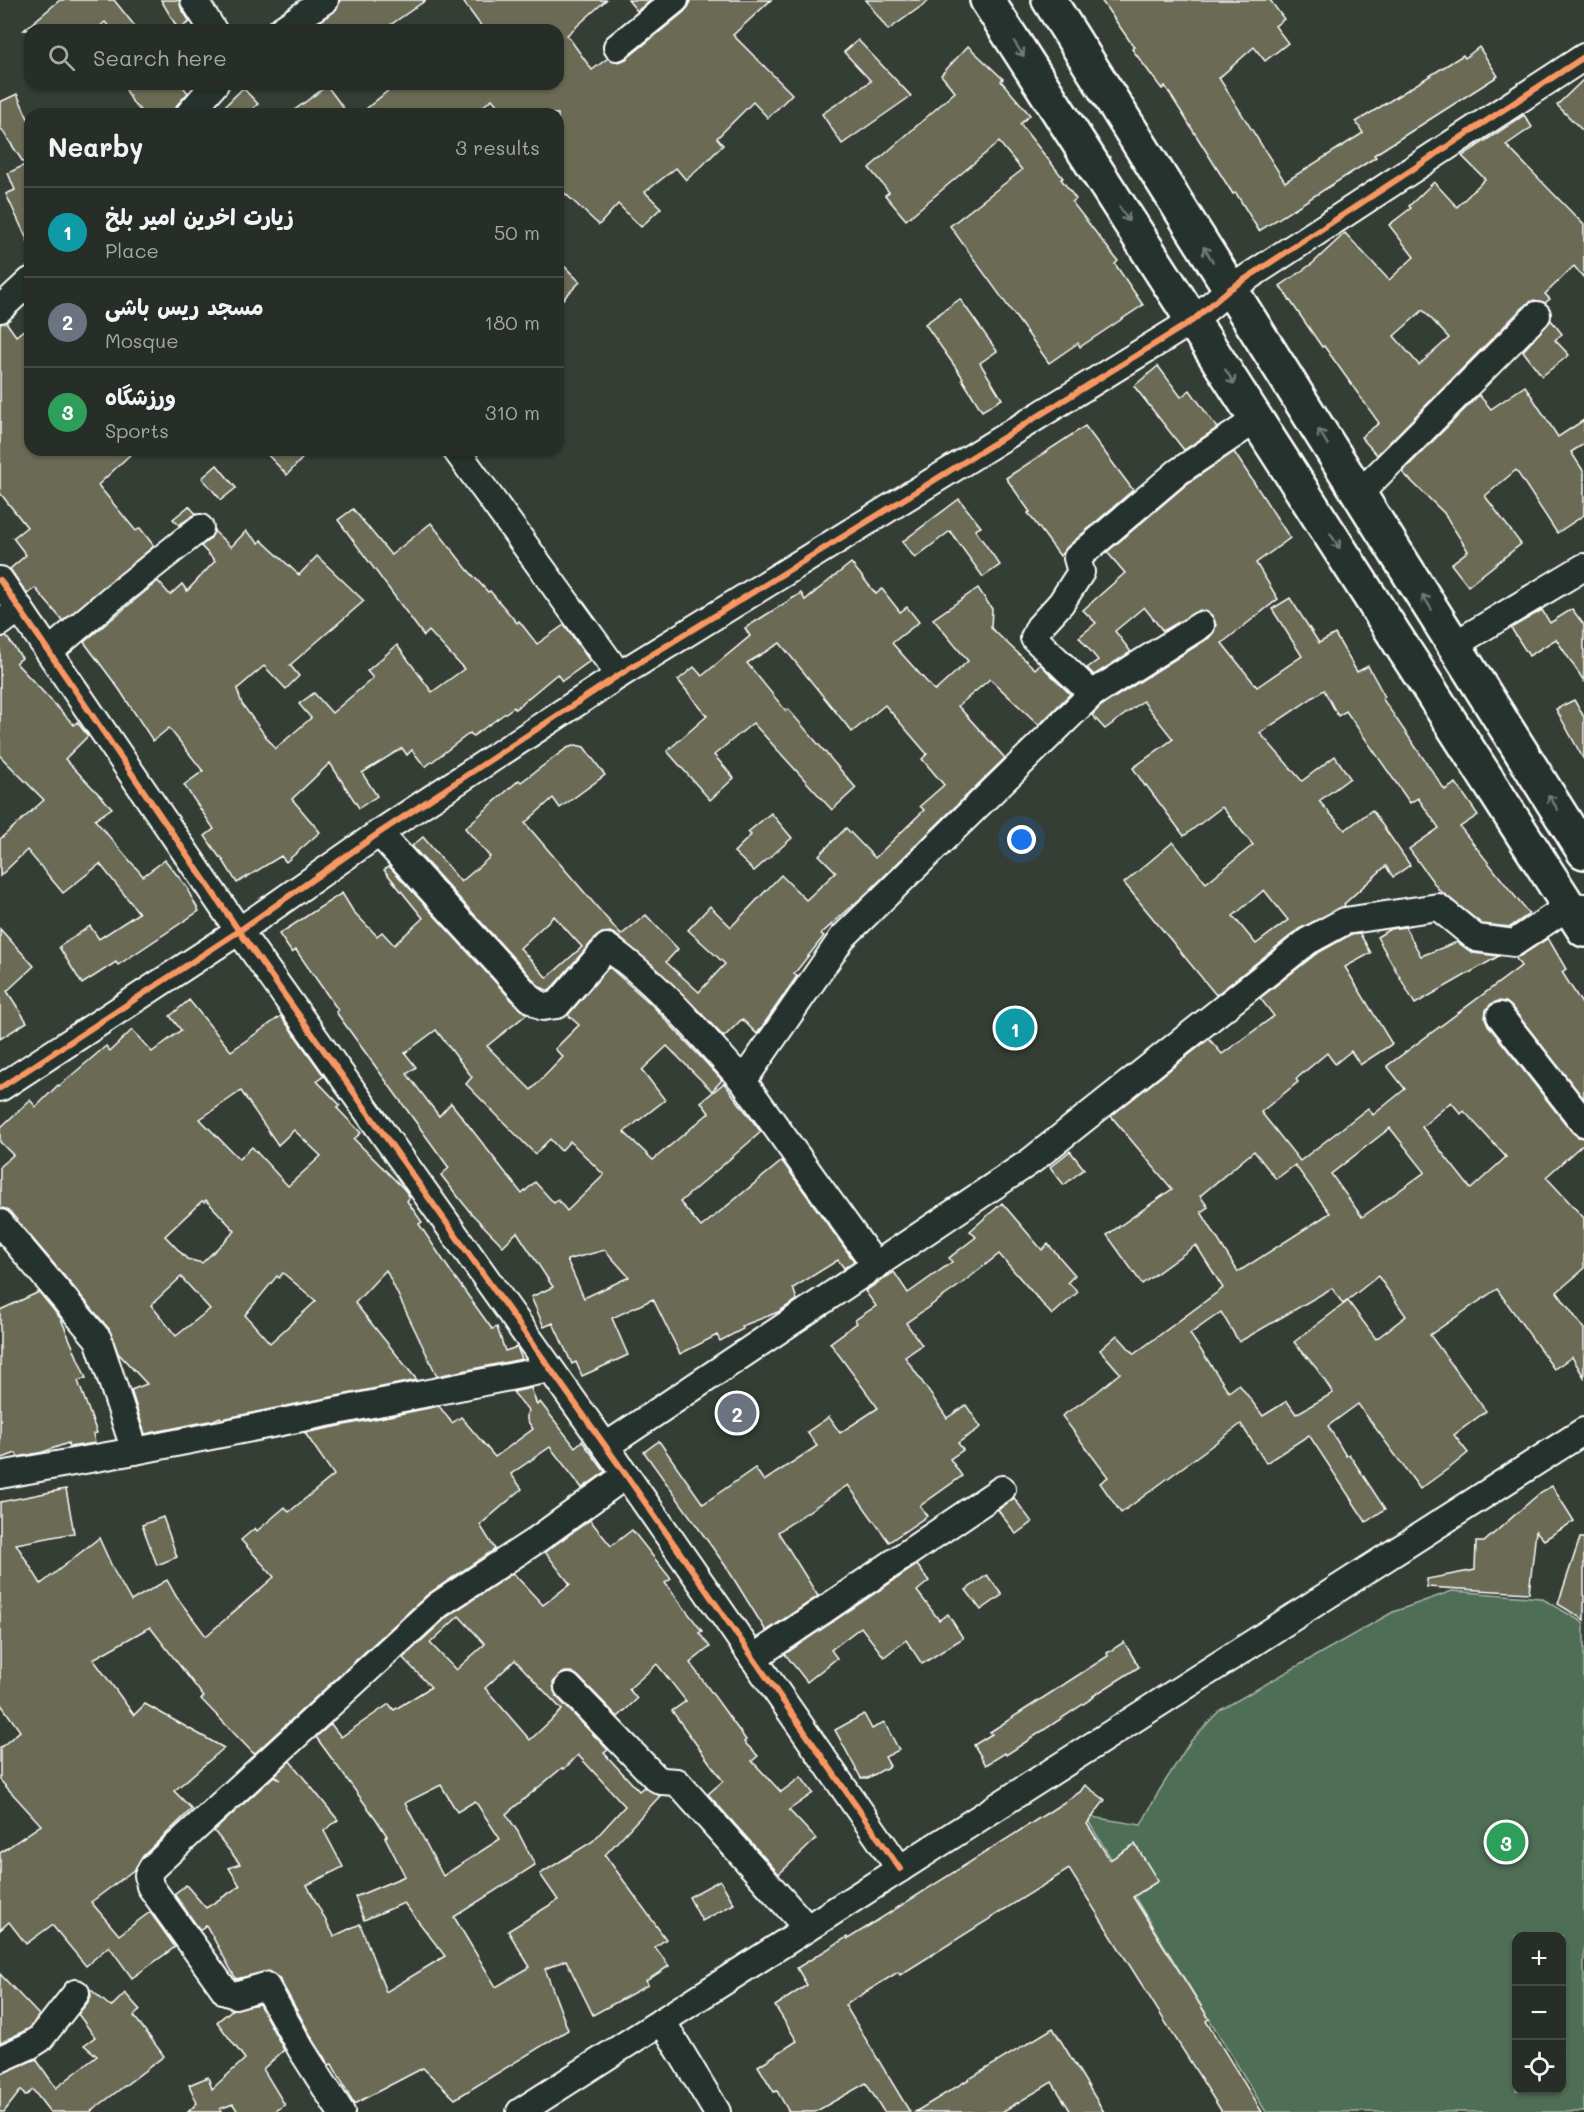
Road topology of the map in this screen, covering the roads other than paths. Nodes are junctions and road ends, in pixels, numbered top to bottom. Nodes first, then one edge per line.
1 (194, 0) edge
2 (325, 0) edge
3 (675, 0) edge
4 (987, 0) edge
5 (1049, 0) edge
6 (209, 24) edge
7 (290, 24) edge
8 (617, 47) dead end
9 (1584, 57) edge
10 (210, 90) edge
11 (194, 108) edge
12 (24, 287) edge
13 (1230, 289) junction
14 (0, 309) edge
15 (1538, 315) dead end
16 (1192, 321) junction
17 (1257, 419) junction
18 (460, 456) edge
19 (1359, 494) junction
20 (200, 528) dead end
21 (1584, 567) edge
22 (0, 580) edge
23 (10, 616) edge
24 (1201, 625) dead end
25 (1454, 645) junction
26 (50, 651) junction
27 (619, 675) junction
28 (1092, 694) junction
29 (380, 833) junction
30 (1584, 852) edge
31 (1579, 914) edge
32 (239, 931) junction
33 (1500, 1016) dead end
34 (743, 1081) junction
35 (0, 1088) edge
36 (1584, 1123) edge
37 (0, 1223) edge
38 (876, 1266) junction
39 (550, 1370) junction
40 (1584, 1431) edge
41 (606, 1446) junction
42 (135, 1451) junction
43 (0, 1475) edge
44 (626, 1475) junction
45 (1002, 1489) dead end
46 (753, 1658) junction
47 (568, 1687) dead end
48 (900, 1869) junction
49 (807, 1928) junction
50 (76, 1993) dead end
51 (662, 2021) junction
52 (0, 2059) edge
53 (341, 2112) edge
54 (520, 2112) edge
55 (717, 2112) edge

1 - 6 street
2 - 7 street
3 - 8 street
4 -> 16 highway
13 -> 5 highway
9 - 13 street
10 - 11 street
12 - 14 street
13 - 16 street
19 -> 13 highway
15 - 19 street
16 -> 17 highway
16 - 27 street
17 - 28 street
17 -> 31 highway
18 - 27 street
25 -> 19 highway
20 - 26 street
21 - 25 street
22 - 23 street
23 - 26 street
24 - 28 street
30 -> 25 highway
26 - 32 street
27 - 29 street
28 - 34 street
29 - 32 street
29 - 34 street
31 - 38 street
32 - 35 street
32 - 39 street
33 - 36 street
34 - 38 street
37 - 42 street
38 - 41 street
39 - 41 street
39 - 42 street
40 - 48 street
41 - 44 street
42 - 43 street
44 - 46 street
44 - 53 street
45 - 46 street
46 - 48 street
47 - 49 street
48 - 49 street
49 - 51 street
50 - 52 street
51 - 54 street
51 - 55 street

